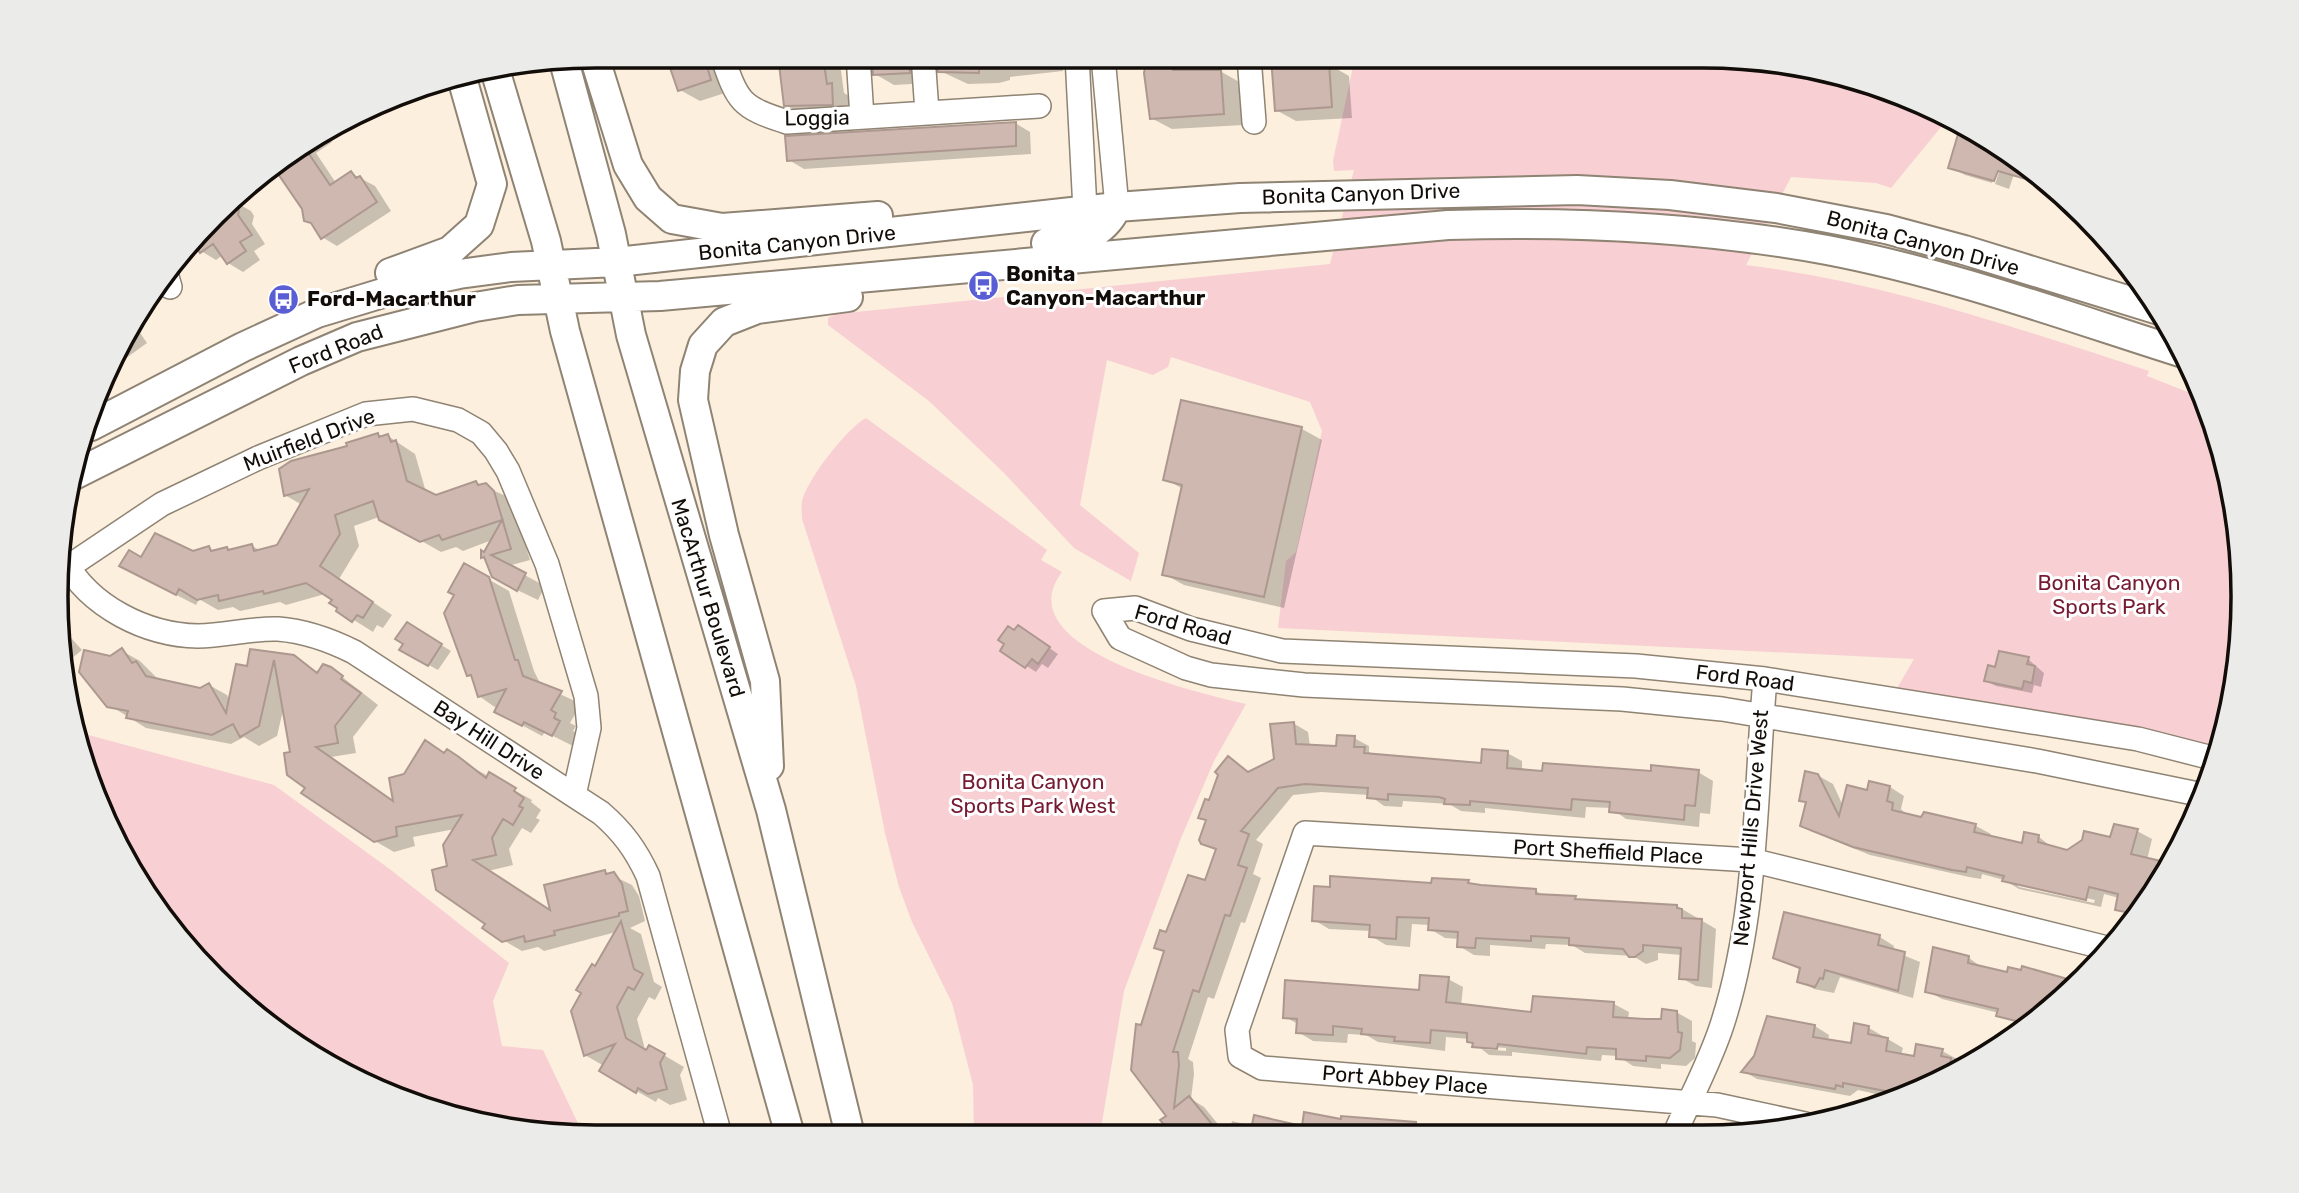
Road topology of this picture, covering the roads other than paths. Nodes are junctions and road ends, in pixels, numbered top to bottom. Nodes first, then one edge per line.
1 (598, 68) edge
2 (726, 68) edge
3 (859, 68) edge
4 (924, 68) edge
5 (1078, 68) edge
6 (1104, 68) edge
7 (1250, 68) edge
8 (566, 69) edge
9 (497, 77) edge
10 (465, 85) edge
11 (1039, 106) dead end
12 (927, 112) junction
13 (862, 117) junction
14 (1254, 122) dead end
15 (1117, 207) junction
16 (1085, 210) junction
17 (938, 228) junction
18 (617, 262) junction
19 (552, 265) junction
20 (948, 270) junction
21 (623, 296) junction
22 (558, 298) junction
23 (2143, 305) edge
24 (289, 326) junction
25 (2169, 350) edge
26 (98, 423) edge
27 (84, 470) edge
28 (69, 562) edge
29 (69, 567) edge
30 (1765, 679) junction
31 (1762, 714) junction
32 (2206, 756) edge
33 (2194, 792) edge
34 (574, 795) junction
35 (771, 810) junction
36 (1305, 833) joint
37 (1751, 860) junction
38 (2099, 946) edge
39 (1689, 1103) junction
40 (1780, 1119) edge
41 (717, 1125) edge
42 (787, 1125) edge
43 (848, 1125) edge
44 (1679, 1125) edge

1 - 17 main road
2 - 13 street, Loggia
3 - 13 street, Loggia
4 - 12 street
5 - 16 street
6 - 15 street
7 - 14 street
8 - 18 main road, MacArthur Boulevard
9 - 19 main road
10 - 24 main road
11 - 12 street, Loggia
12 - 13 street, Loggia
15 - 16 main road, Bonita Canyon Drive
15 - 20 main road
15 - 23 main road, Bonita Canyon Drive
16 - 17 main road, Bonita Canyon Drive
17 - 18 main road, Bonita Canyon Drive
18 - 19 main road, Bonita Canyon Drive
18 - 21 main road, MacArthur Boulevard
19 - 22 main road
19 - 24 main road, Ford Road
20 - 21 main road, Bonita Canyon Drive
20 - 25 main road, Bonita Canyon Drive
20 - 35 main road
21 - 22 main road, Ford Road
21 - 35 main road, MacArthur Boulevard
22 - 27 main road, Ford Road
22 - 42 main road
24 - 26 main road, Ford Road
28 - 34 street, Muirfield Drive
29 - 34 street, Bay Hill Drive
30 - 31 street, Newport Hills Drive West
30 - 31 street, Ford Road
30 - 32 street, Ford Road
31 - 33 street, Ford Road
31 - 37 street, Newport Hills Drive West
34 - 41 street, Bay Hill Drive
35 - 43 main road, MacArthur Boulevard
36 - 37 street, Port Sheffield Place
36 - 39 street, Port Abbey Place
37 - 38 street, Port Sheffield Place
37 - 39 street, Newport Hills Drive West
39 - 40 street, Port Abbey Place
39 - 44 street, Newport Hills Drive West

